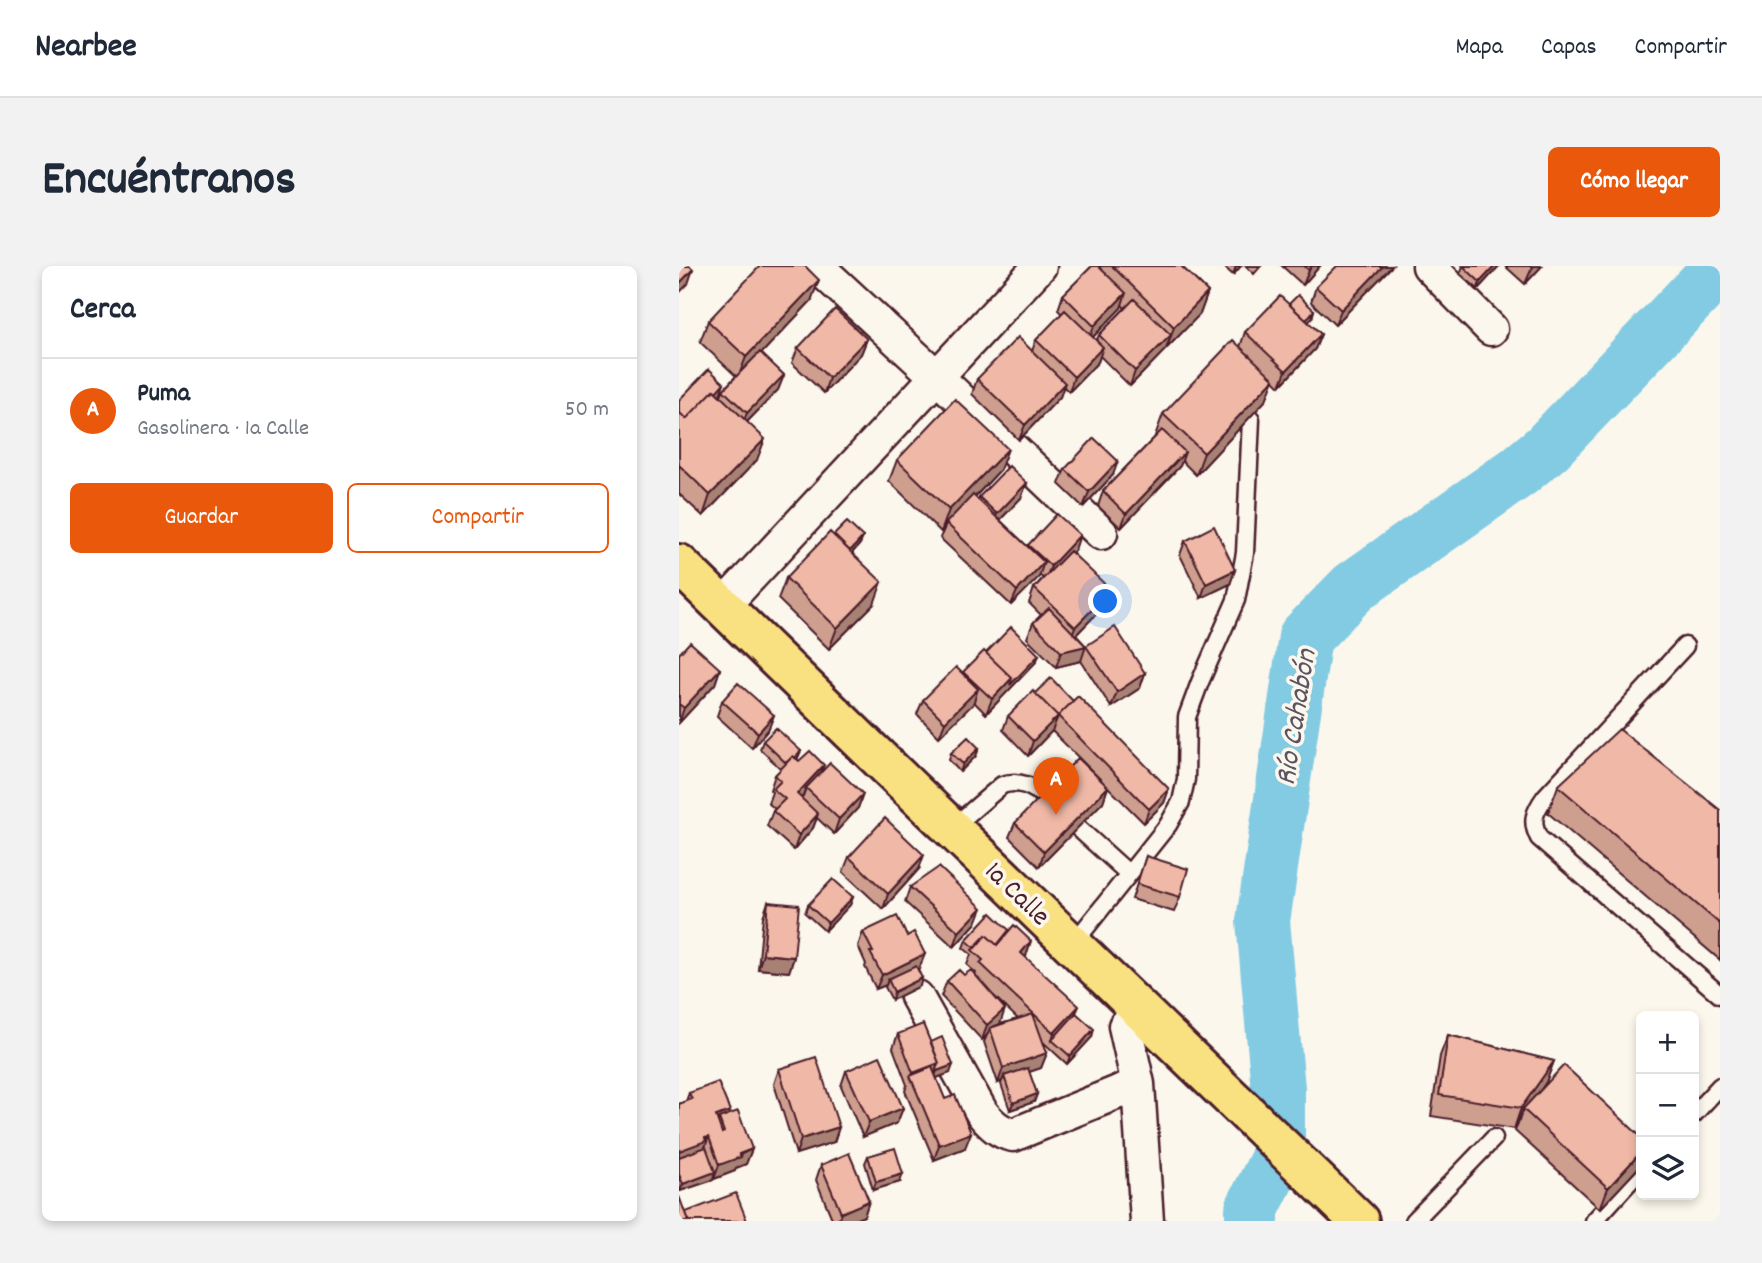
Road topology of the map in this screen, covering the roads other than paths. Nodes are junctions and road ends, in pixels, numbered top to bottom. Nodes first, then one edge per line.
1 (817, 266) edge
2 (1040, 266) edge
3 (1429, 266) edge
4 (1490, 329) dead end
5 (937, 377) junction
6 (1251, 419) edge
7 (1101, 533) dead end
8 (679, 564) edge
9 (679, 596) edge
10 (722, 607) junction
11 (1685, 646) dead end
12 (1047, 798) edge
13 (1077, 827) edge
14 (951, 828) junction
15 (1129, 874) junction
16 (1073, 944) junction
17 (1720, 995) edge
18 (916, 997) dead end
19 (1125, 1026) junction
20 (1196, 1079) junction
21 (1138, 1084) junction
22 (1720, 1086) edge
23 (1699, 1109) edge
24 (1494, 1138) dead end
25 (1636, 1175) edge
26 (1337, 1214) edge
27 (1147, 1221) edge
28 (1415, 1221) edge
29 (1594, 1221) edge

1 - 5 street
2 - 5 street
3 - 4 street
5 - 7 street
5 - 10 street
6 - 15 lane
8 - 10 main road, 1a Calle
9 - 19 main road, 1a Calle
10 - 14 main road, 1a Calle
11 - 17 lane
12 - 14 lane
13 - 15 lane
14 - 16 main road, 1a Calle
15 - 16 lane
16 - 20 main road, 1a Calle
18 - 21 street
19 - 20 main road, 1a Calle
19 - 21 street
20 - 26 main road, 1a Calle
21 - 27 street
22 - 23 lane
24 - 28 lane
25 - 29 lane

